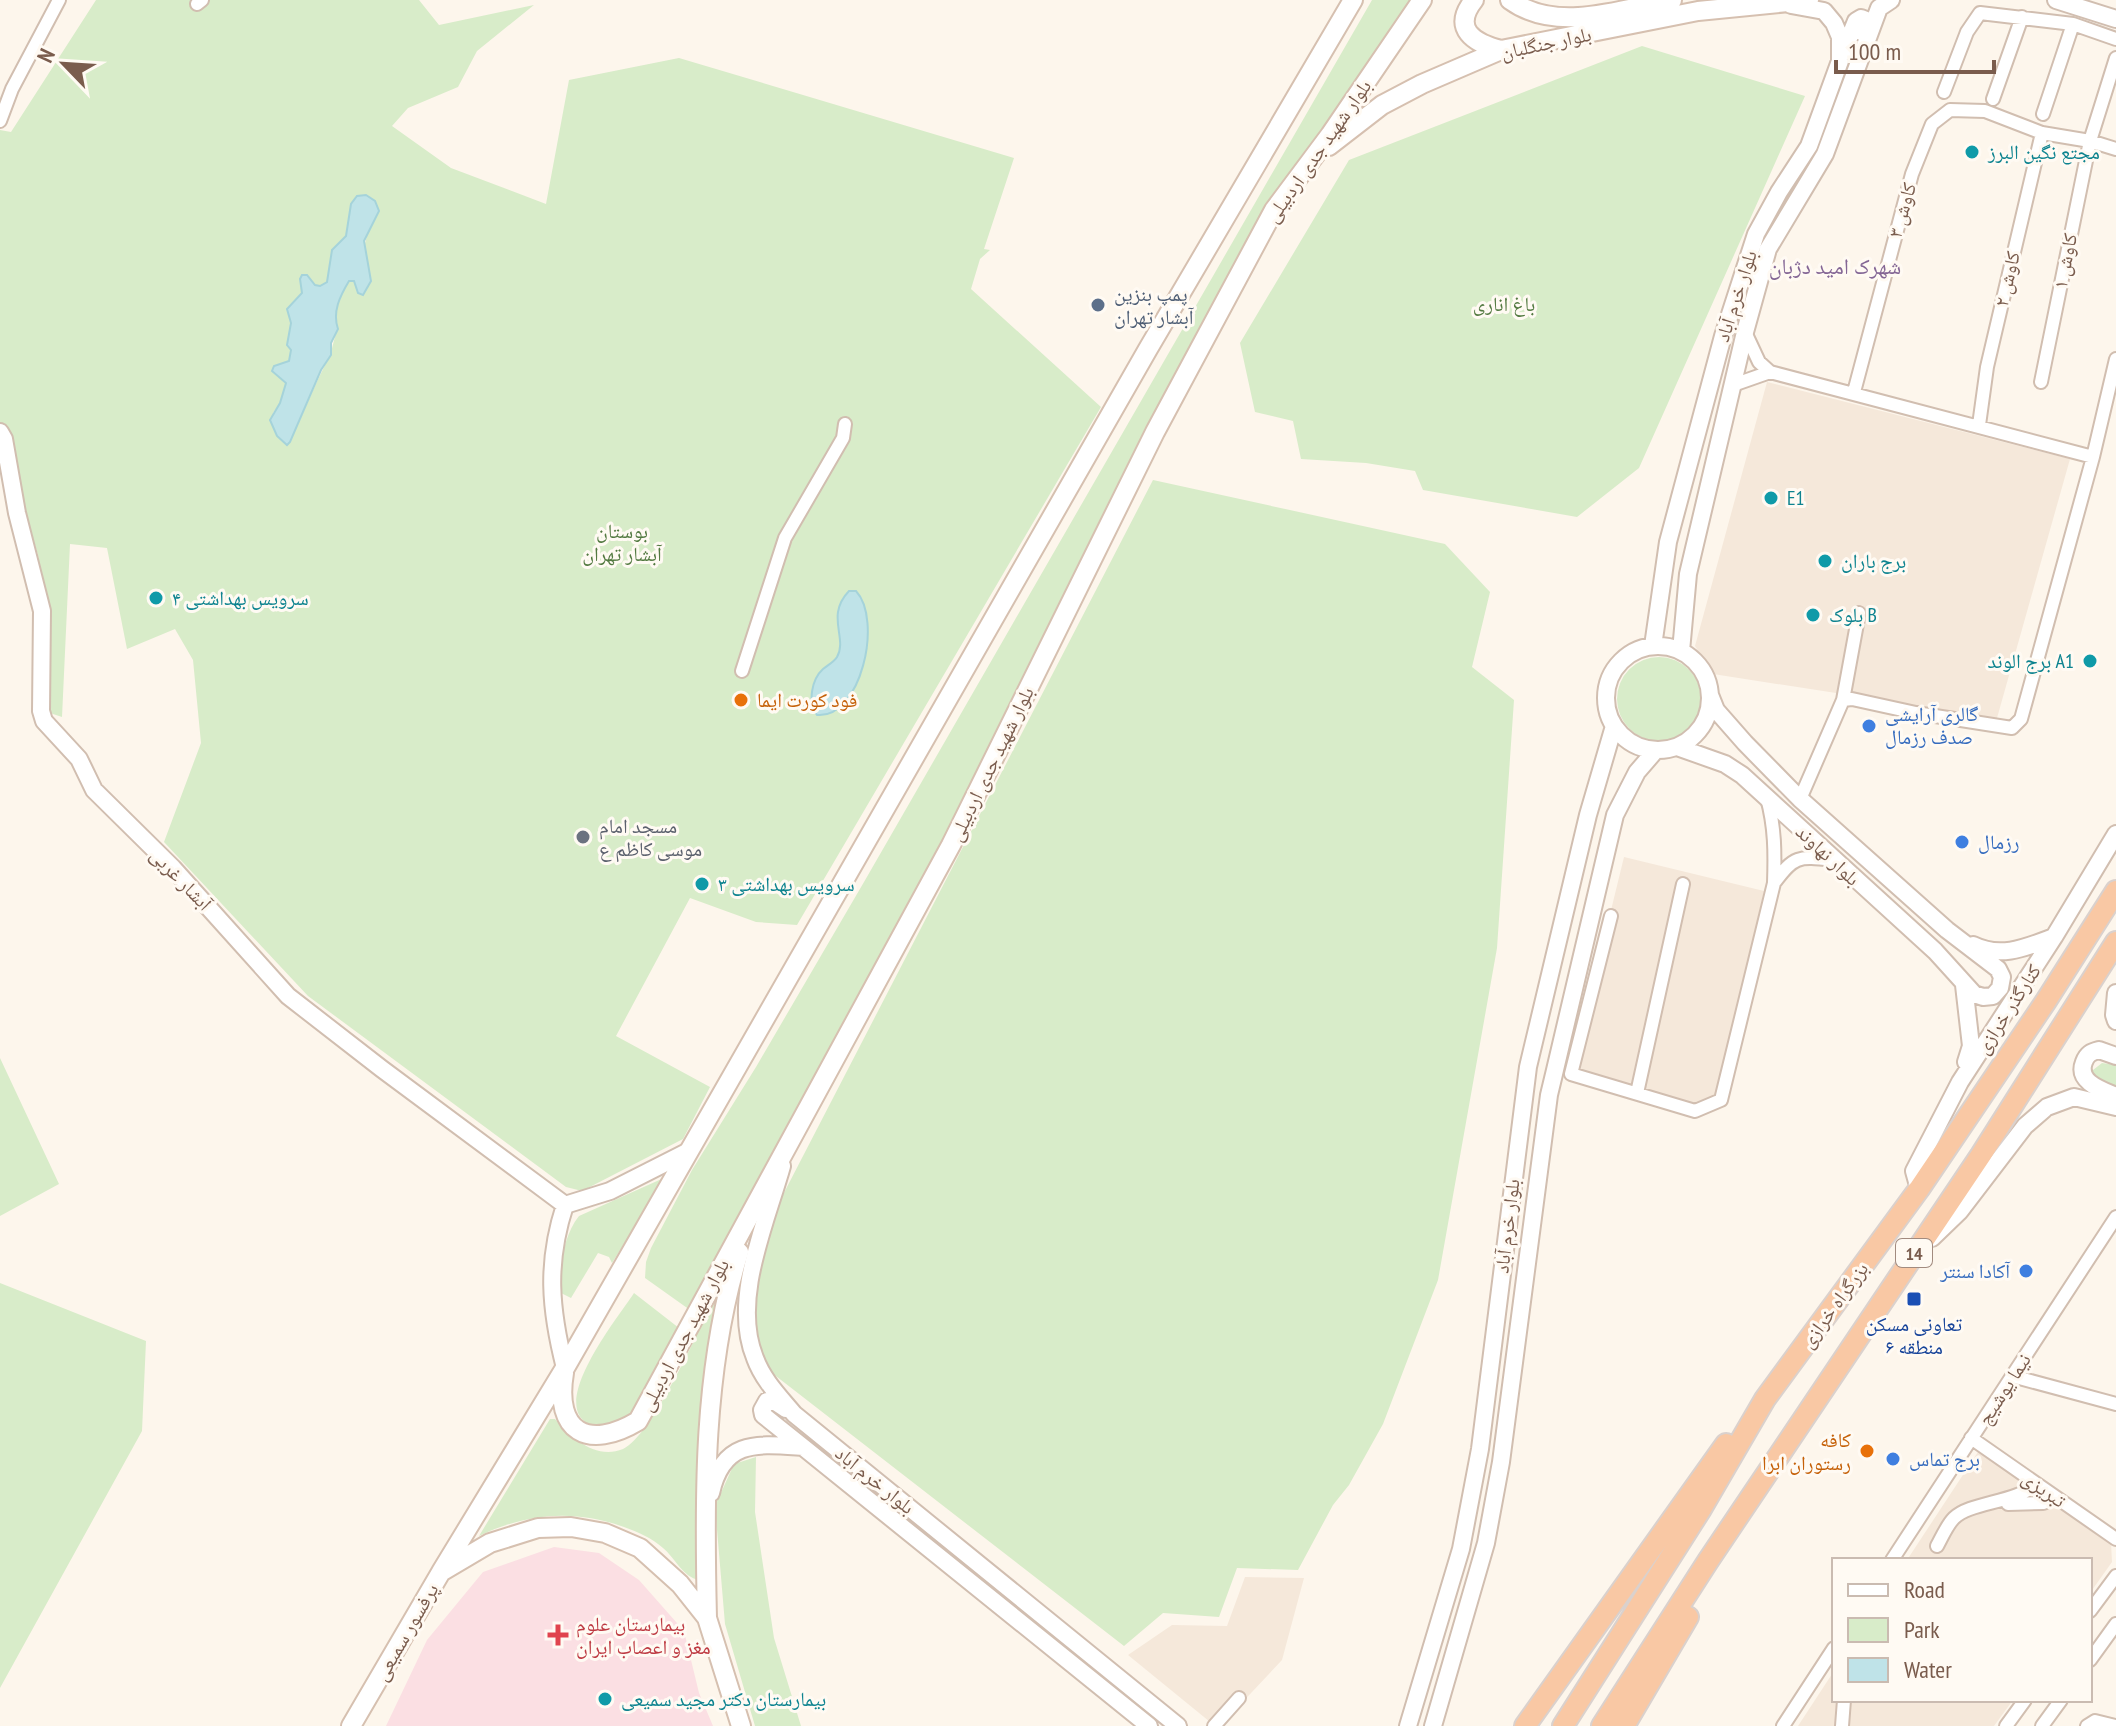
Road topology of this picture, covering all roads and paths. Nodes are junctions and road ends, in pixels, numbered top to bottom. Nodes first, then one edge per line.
1 (59, 0) edge
2 (1353, 0) edge
3 (1422, 0) edge
4 (1474, 0) edge
5 (1510, 0) edge
6 (1672, 0) edge
7 (1809, 0) edge
8 (1891, 0) edge
9 (2056, 0) edge
10 (1778, 3) junction
11 (2022, 17) junction
12 (2116, 19) edge
13 (2073, 24) junction
14 (2116, 39) edge
15 (1864, 45) junction
16 (1501, 50) junction
17 (2116, 58) edge
18 (1840, 61) junction
19 (1944, 92) dead end
20 (1993, 99) dead end
21 (2043, 114) dead end
22 (0, 121) edge
23 (2042, 133) junction
24 (2090, 141) junction
25 (2116, 149) edge
26 (1311, 160) junction
27 (1745, 332) junction
28 (2116, 359) edge
29 (1770, 372) junction
30 (2041, 382) dead end
31 (1733, 385) junction
32 (1854, 392) junction
33 (845, 424) dead end
34 (1979, 425) junction
35 (0, 432) edge
36 (2093, 457) junction
37 (1859, 613) dead end
38 (1653, 646) junction
39 (1681, 651) junction
40 (742, 671) dead end
41 (1710, 695) junction
42 (1843, 700) junction
43 (1614, 726) junction
44 (1677, 747) junction
45 (1656, 750) junction
46 (1767, 798) junction
47 (1800, 799) junction
48 (2116, 834) edge
49 (1832, 860) junction
50 (1774, 883) junction
51 (1683, 884) dead end
52 (2116, 891) edge
53 (1611, 916) dead end
54 (1947, 930) junction
55 (2054, 937) junction
56 (2116, 942) edge
57 (1576, 980) junction
58 (1594, 985) junction
59 (1964, 985) junction
60 (2116, 993) edge
61 (2116, 1021) edge
62 (2116, 1056) edge
63 (1563, 1072) junction
64 (1960, 1082) junction
65 (1637, 1093) junction
66 (2116, 1096) edge
67 (2116, 1107) edge
68 (787, 1148) junction
69 (689, 1151) junction
70 (1919, 1189) junction
71 (565, 1205) junction
72 (752, 1209) junction
73 (2116, 1217) edge
74 (1910, 1258) junction
75 (565, 1368) junction
76 (2012, 1376) junction
77 (1765, 1399) junction
78 (2116, 1404) edge
79 (794, 1414) junction
80 (1971, 1438) junction
81 (803, 1447) junction
82 (2037, 1484) junction
83 (2057, 1498) junction
84 (1989, 1504) junction
85 (705, 1522) junction
86 (2116, 1539) edge
87 (1937, 1546) dead end
88 (1893, 1558) edge
89 (1708, 1561) junction
90 (441, 1572) junction
91 (2116, 1576) edge
92 (2092, 1608) edge
93 (707, 1618) junction
94 (2116, 1624) edge
95 (1832, 1651) edge
96 (2092, 1657) edge
97 (1239, 1698) dead end
98 (1844, 1702) edge
99 (2024, 1702) edge
100 (2060, 1702) edge
101 (1168, 1723) edge
102 (2087, 1725) edge
103 (351, 1726) edge
104 (741, 1726) edge
105 (1149, 1726) edge
106 (1214, 1726) edge
107 (1408, 1726) edge
108 (1433, 1726) edge
109 (1525, 1726) edge
110 (1563, 1726) edge
111 (1602, 1726) edge
112 (1624, 1726) edge
113 (1783, 1726) edge
114 (1842, 1726) edge
115 (2006, 1726) edge
116 (2042, 1726) edge
117 (2115, 1726) edge

1 - 22 street
2 - 69 main road, بلوار شهید جدی اردبیلی
3 - 26 main road, بلوار شهید جدی اردبیلی
4 - 16 main road
5 - 6 main road, بلوار جنگلبان
7 - 10 main road, بلوار جنگلبان
8 - 15 street, بلوار خرم آباد
9 - 12 street
10 - 16 main road, بلوار جنگلبان
10 - 18 street, بلوار خرم آباد
11 - 13 street
11 - 19 street
11 - 20 street
13 - 14 street
13 - 21 street
15 - 18 street
15 - 27 street, بلوار خرم آباد
16 - 26 main road, بلوار جنگلبان
17 - 24 street, کاوش ۱
18 - 38 street, بلوار خرم آباد
23 - 24 street
23 - 32 street, کاوش ۳
23 - 34 street, کاوش ۲
24 - 25 street
24 - 30 street, کاوش ۱
26 - 68 main road, بلوار شهید جدی اردبیلی
27 - 29 street
27 - 31 street, بلوار خرم آباد
28 - 36 street
29 - 31 street
29 - 32 street
31 - 39 street, بلوار خرم آباد
32 - 34 street
33 - 40 street
34 - 36 street
35 - 71 street, آبشار غربی
36 - 42 street
37 - 42 street
38 - 39 street
38 - 43 street
39 - 41 street
41 - 44 street
41 - 47 street, بلوار نهاوند
42 - 47 street
43 - 45 street
43 - 107 street, بلوار خرم آباد
44 - 45 street
44 - 46 street, بلوار نهاوند
45 - 57 street, بلوار خرم آباد
46 - 49 street, بلوار نهاوند
46 - 50 street
47 - 54 street, بلوار نهاوند
48 - 55 street, کنارگذر خرازی
49 - 50 street
49 - 59 street, بلوار نهاوند
50 - 65 street
51 - 65 street
52 - 70 highway, بزرگراه خرازی / 14
53 - 58 street
54 - 55 street
54 - 59 street
55 - 64 street, کنارگذر خرازی
56 - 74 highway, بزرگراه خرازی / 14
57 - 58 street
57 - 63 street, بلوار خرم آباد
58 - 63 street
59 - 64 street
60 - 61 street
62 - 66 street
63 - 65 street
63 - 108 street, بلوار خرم آباد
64 - 70 street, کنارگذر خرازی
67 - 74 street
68 - 72 main road, بلوار شهید جدی اردبیلی
68 - 79 street, بلوار خرم آباد
69 - 71 street
69 - 75 main road, بلوار شهید جدی اردبیلی
70 - 77 highway, بزرگراه خرازی / 14
71 - 75 street
72 - 75 main road, بلوار شهید جدی اردبیلی
72 - 85 main road
73 - 76 street, نیما یوشیج
74 - 89 highway, بزرگراه خرازی / 14
75 - 90 main road, بلوار شهید جدی اردبیلی
76 - 78 street
76 - 80 street, نیما یوشیج
77 - 109 highway
77 - 110 highway, بزرگراه خرازی / 14
79 - 81 street, بلوار خرم آباد
79 - 101 street, بلوار خرم آباد
80 - 82 street, تبریزی
80 - 88 street, نیما یوشیج
81 - 85 street
81 - 105 street, بلوار خرم آباد
82 - 83 street, تبریزی
82 - 84 street
83 - 84 street
83 - 86 street, تبریزی
84 - 87 street
85 - 93 main road
89 - 111 highway, بزرگراه خرازی / 14
89 - 112 highway
90 - 93 main road, پرفسور سمیعی
90 - 103 main road, پرفسور سمیعی
91 - 92 street
93 - 104 main road, پرفسور سمیعی
94 - 96 street
95 - 113 street
97 - 106 street
98 - 114 street
99 - 115 street
100 - 116 street
102 - 117 street

